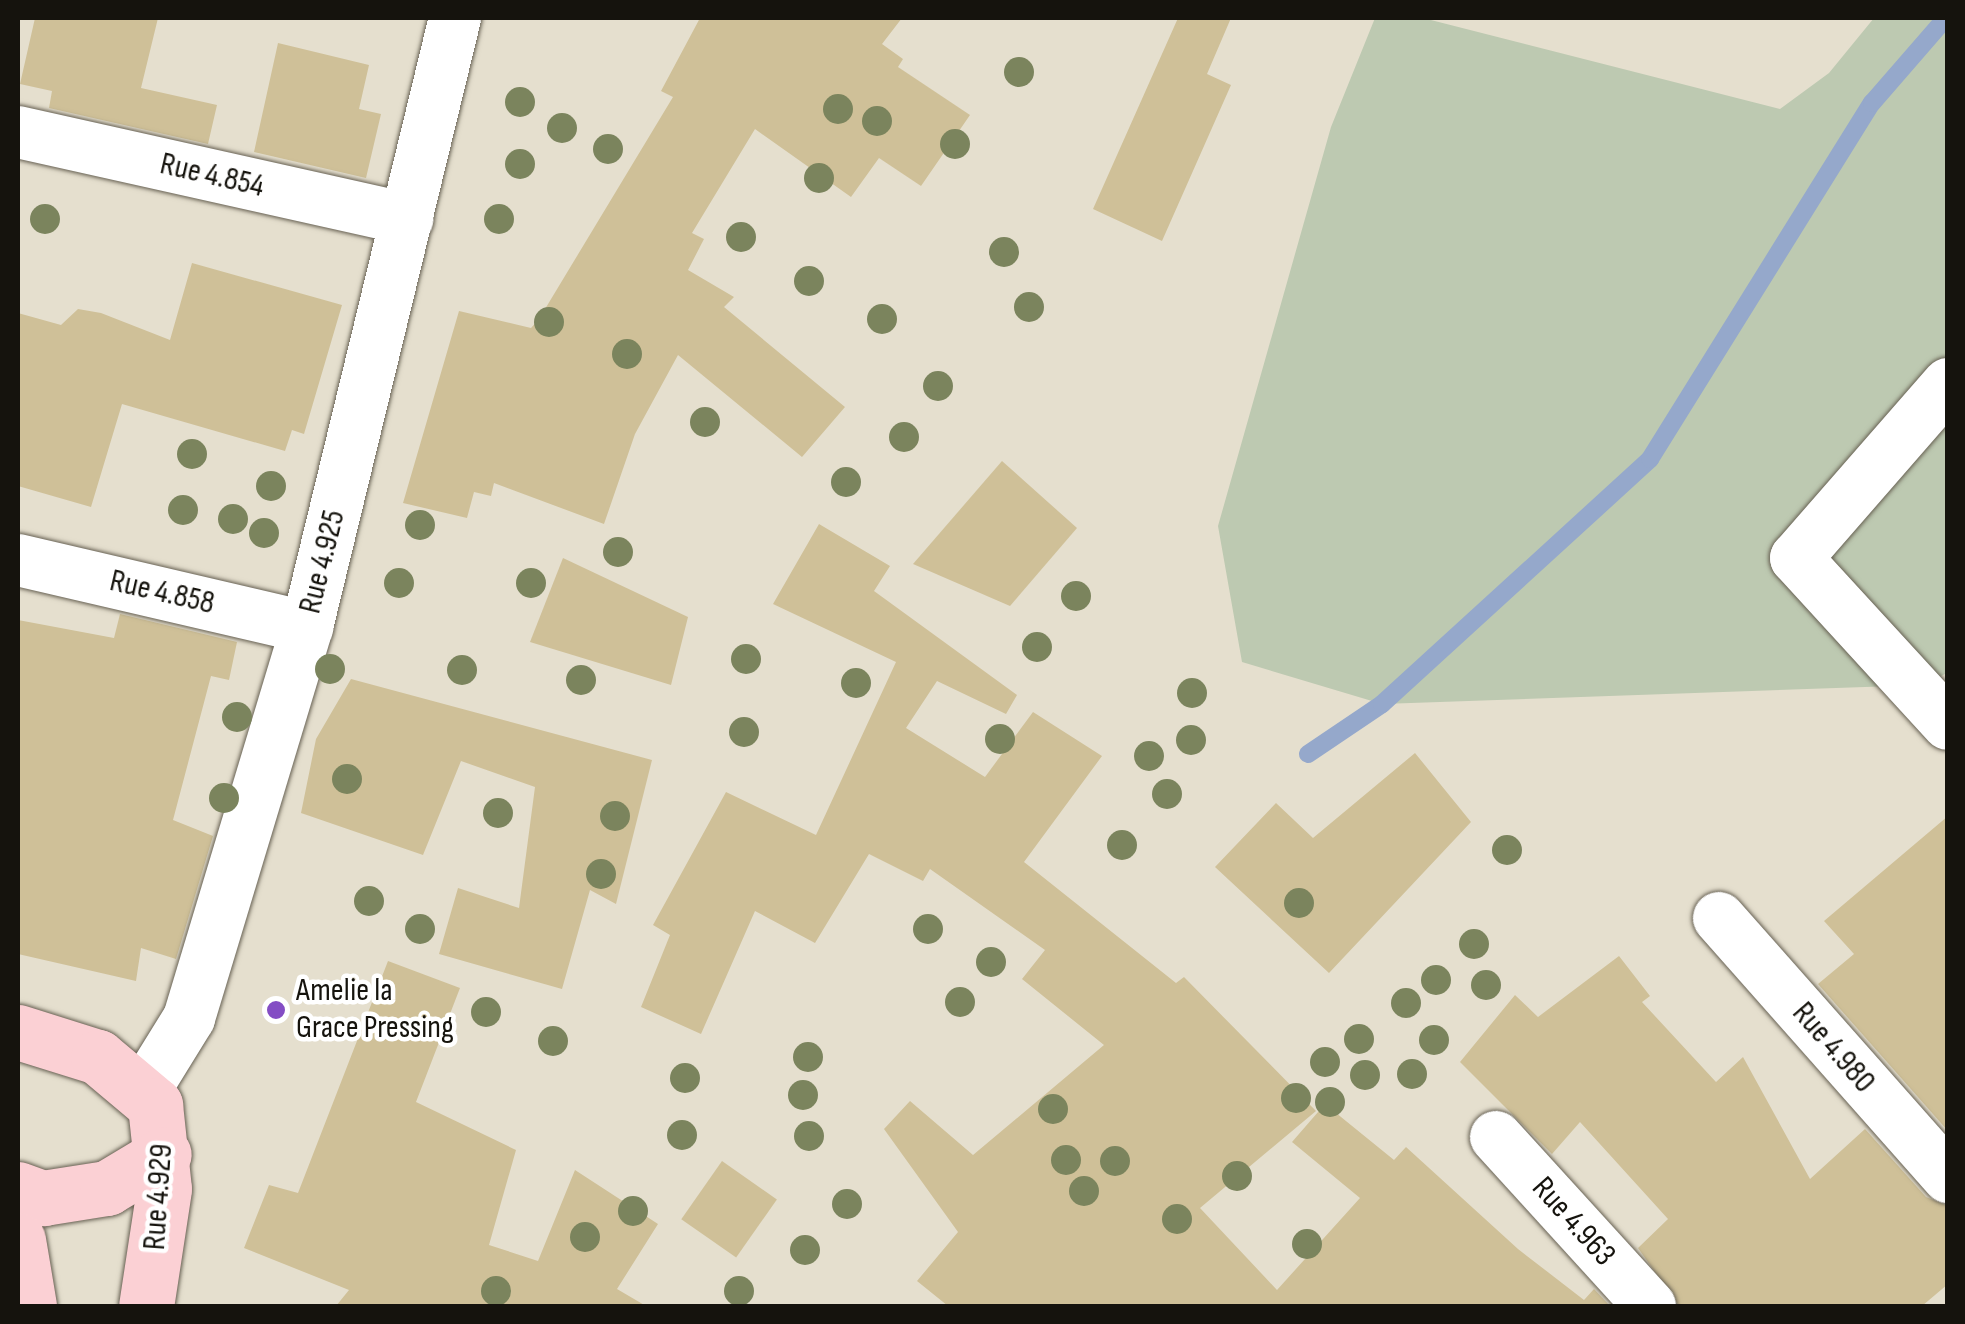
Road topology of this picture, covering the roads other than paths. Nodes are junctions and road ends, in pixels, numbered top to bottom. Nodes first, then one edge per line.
1 (455, 18) edge
2 (18, 132) edge
3 (407, 219) junction
4 (1948, 384) edge
5 (18, 560) edge
6 (308, 626) junction
7 (1948, 724) edge
8 (1718, 918) dead end
9 (31, 1050) edge
10 (144, 1091) junction
11 (1496, 1137) dead end
12 (164, 1154) junction
13 (1948, 1177) edge
14 (18, 1188) edge
15 (18, 1240) edge
16 (29, 1306) edge
17 (146, 1306) edge
18 (1650, 1306) edge

1 - 3 street, Rue 4.925
2 - 3 street, Rue 4.854
3 - 6 street, Rue 4.925
4 - 7 street
5 - 6 street, Rue 4.858
6 - 10 street, Rue 4.925
8 - 13 street, Rue 4.980
9 - 10 main road
10 - 12 main road, Rue 4.929
11 - 18 street, Rue 4.963
12 - 14 main road
12 - 17 main road, Rue 4.929
15 - 16 main road

